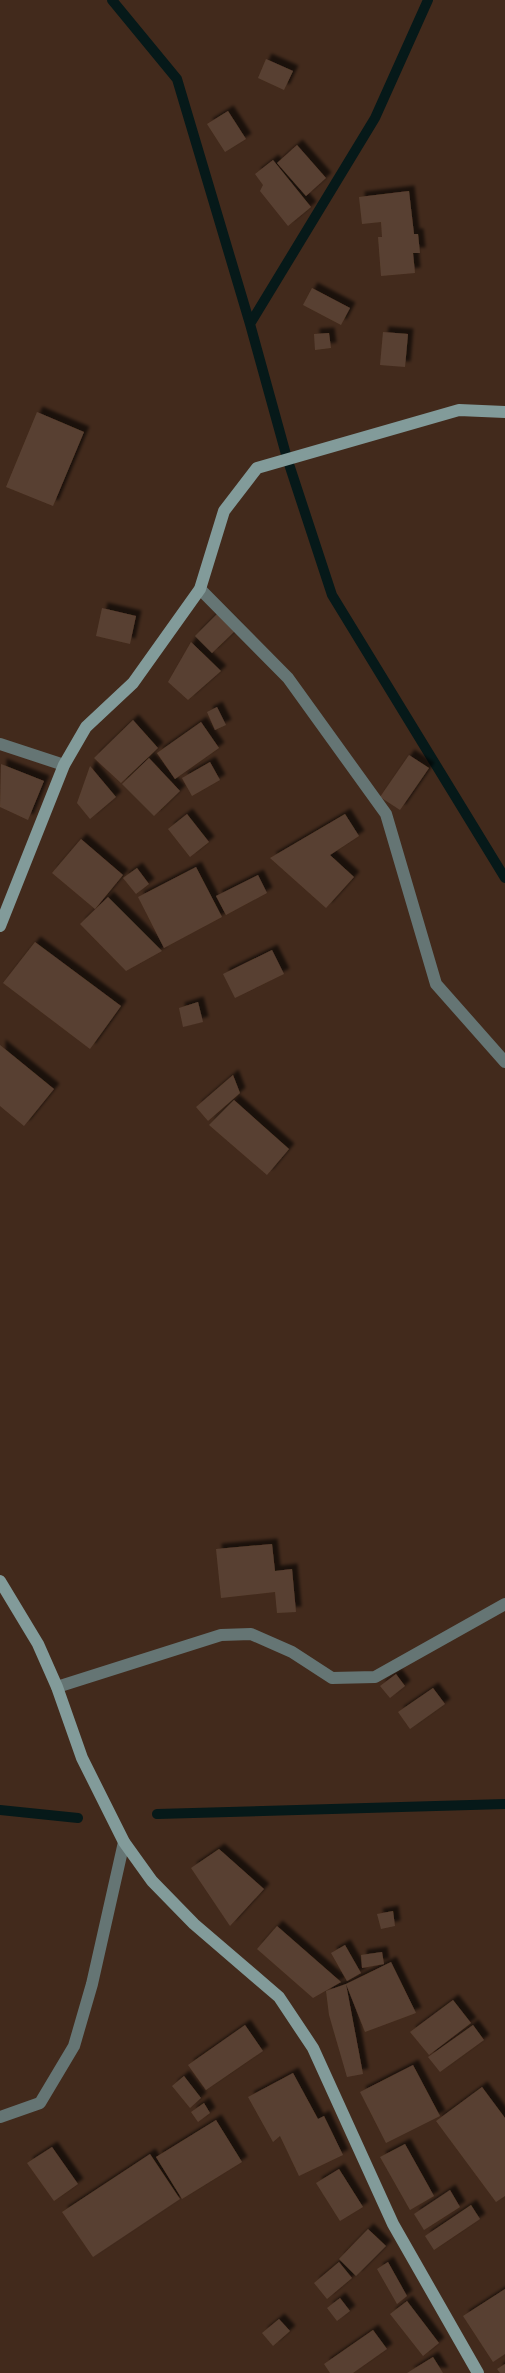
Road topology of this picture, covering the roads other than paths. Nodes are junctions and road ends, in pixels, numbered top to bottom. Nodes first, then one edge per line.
1 (505, 412) edge
2 (200, 589) junction
3 (0, 744) edge
4 (64, 765) junction
5 (0, 926) edge
6 (505, 1062) edge
7 (0, 1581) edge
8 (505, 1604) edge
9 (57, 1687) junction
10 (124, 1842) junction
11 (0, 2117) edge
12 (478, 2373) edge

1 - 2 main road
2 - 4 main road
2 - 6 street
3 - 4 street
4 - 5 main road
7 - 9 main road
8 - 9 street
9 - 10 main road
10 - 11 street
10 - 12 main road

